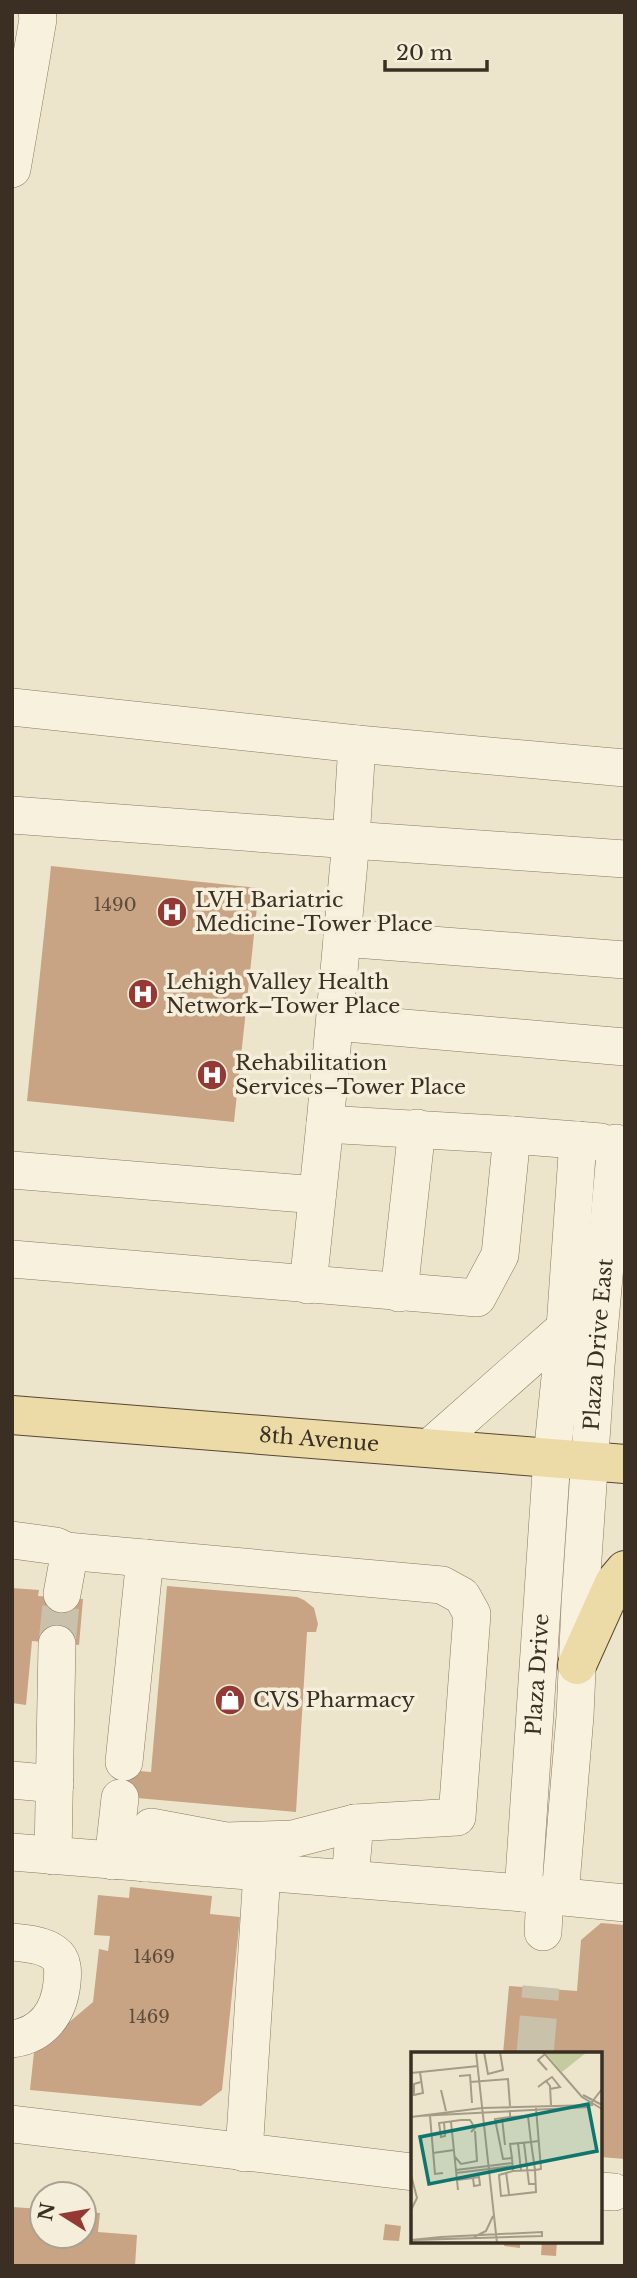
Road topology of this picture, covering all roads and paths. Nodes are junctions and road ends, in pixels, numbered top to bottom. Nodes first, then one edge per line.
1 (37, 12) edge
2 (12, 169) edge
3 (12, 707) edge
4 (357, 744) junction
5 (625, 768) edge
6 (12, 815) edge
7 (351, 840) junction
8 (625, 859) edge
9 (342, 938) junction
10 (625, 960) edge
11 (335, 1022) junction
12 (625, 1047) edge
13 (325, 1124) junction
14 (417, 1128) junction
15 (512, 1135) junction
16 (578, 1140) junction
17 (620, 1143) edge
18 (12, 1170) edge
19 (317, 1195) junction
20 (12, 1259) edge
21 (308, 1285) junction
22 (399, 1293) junction
23 (565, 1328) junction
24 (12, 1415) edge
25 (429, 1448) junction
26 (552, 1457) junction
27 (607, 1462) edge
28 (12, 1540) edge
29 (145, 1558) junction
30 (625, 1570) edge
31 (57, 1644) tunnel mouth
32 (577, 1665) junction
33 (124, 1762) dead end
34 (12, 1780) edge
35 (55, 1784) junction
36 (120, 1798) dead end
37 (355, 1823) junction
38 (12, 1852) edge
39 (53, 1856) junction
40 (129, 1862) junction
41 (262, 1872) junction
42 (350, 1880) junction
43 (542, 1895) junction
44 (625, 1903) edge
45 (543, 1932) dead end
46 (12, 1942) edge
47 (12, 2039) edge
48 (12, 2124) edge
49 (244, 2153) junction
50 (411, 2172) edge

1 - 2 street
3 - 4 street
4 - 5 street
4 - 7 street
6 - 7 street
7 - 8 street
7 - 9 street
9 - 10 street
9 - 11 street
11 - 12 street
11 - 13 street
13 - 14 street
13 - 19 street
14 - 15 street
14 - 22 street
15 - 16 street
15 - 22 street
16 - 17 street
16 - 23 street, Plaza Drive East
17 - 27 street, Plaza Drive East
18 - 19 street
19 - 21 street
20 - 21 street
21 - 22 street
23 - 25 street
23 - 26 street, Plaza Drive East
24 - 25 main road, 8th Avenue
25 - 26 main road, 8th Avenue
26 - 27 main road, 8th Avenue
26 - 43 street, Plaza Drive
27 - 32 street, Plaza Drive
28 - 29 street
29 - 33 street
29 - 37 street
30 - 32 main road
31 - 35 street
32 - 43 street, Plaza Drive
34 - 35 street
35 - 39 street
36 - 40 street
37 - 40 street
37 - 42 street
38 - 39 street
39 - 40 street
40 - 41 street
41 - 42 street
41 - 49 street
42 - 43 street
43 - 44 street
43 - 45 street
46 - 47 street
48 - 49 street
49 - 50 street

